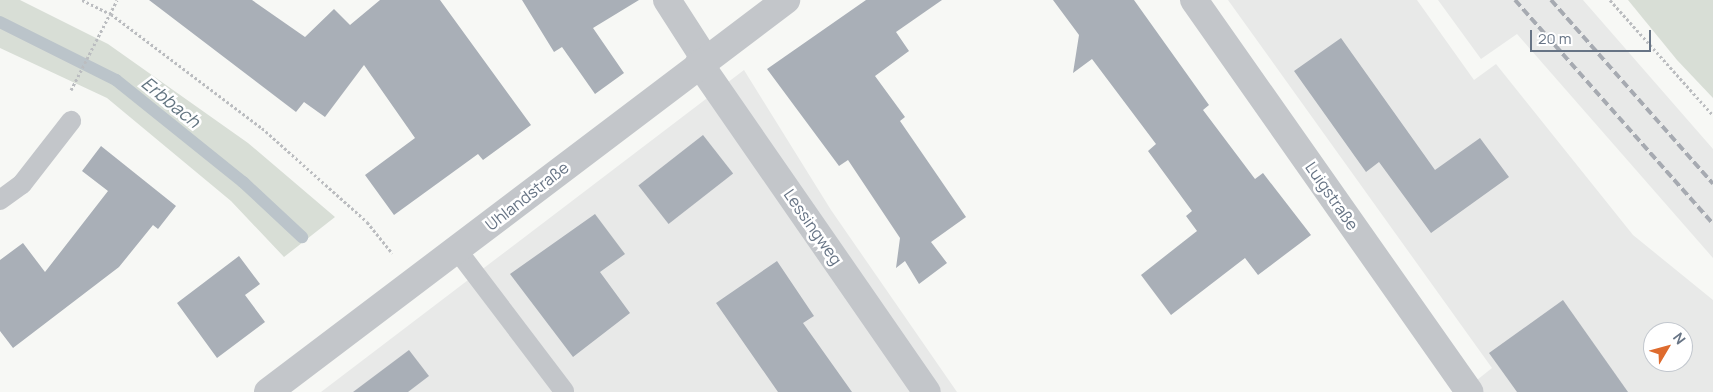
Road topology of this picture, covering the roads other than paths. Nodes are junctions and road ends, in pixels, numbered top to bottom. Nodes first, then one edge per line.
1 (667, 0) edge
2 (786, 0) edge
3 (1194, 0) edge
4 (702, 61) junction
5 (70, 121) dead end
6 (0, 200) edge
7 (457, 250) junction
8 (564, 391) edge
9 (268, 392) edge
10 (927, 392) edge
11 (1470, 392) edge

1 - 4 street, Lessingweg
2 - 4 street, Uhlandstraße
3 - 11 street, Luigstraße
4 - 7 street, Uhlandstraße
4 - 10 street, Lessingweg
5 - 6 lane
7 - 8 lane
7 - 9 street, Uhlandstraße

